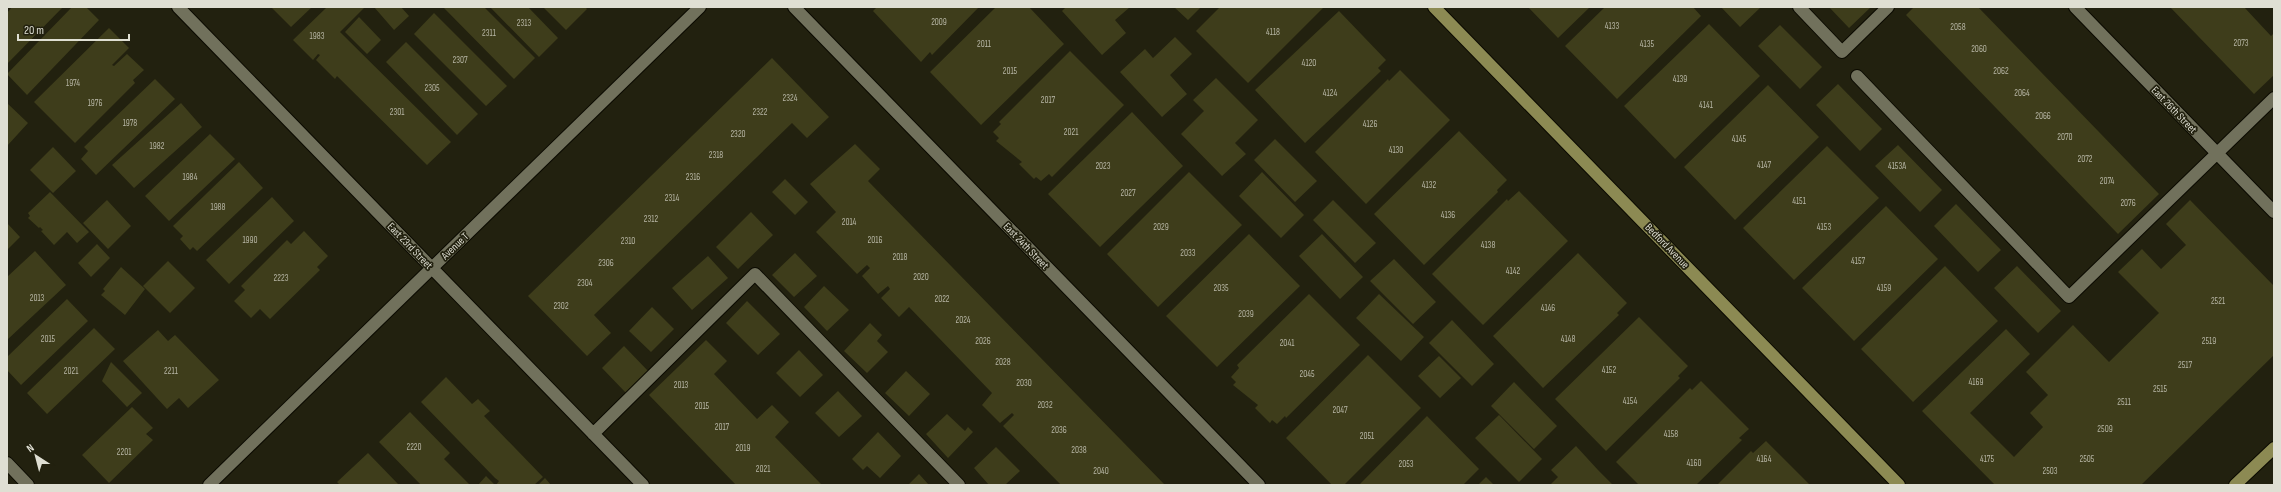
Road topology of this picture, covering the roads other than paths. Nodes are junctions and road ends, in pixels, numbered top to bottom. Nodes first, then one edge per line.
1 (178, 7) edge
2 (700, 7) edge
3 (794, 7) edge
4 (1434, 7) edge
5 (1799, 7) edge
6 (1888, 7) edge
7 (2075, 7) edge
8 (1857, 76) dead end
9 (2274, 98) edge
10 (2217, 154) junction
11 (2274, 212) edge
12 (432, 268) junction
13 (593, 434) junction
14 (2274, 448) edge
15 (7, 463) edge
16 (28, 485) edge
17 (209, 485) edge
18 (643, 485) edge
19 (959, 485) edge
20 (1259, 485) edge
21 (1899, 485) edge
22 (2235, 485) edge

1 - 12 street, East 23rd Street
2 - 12 street, Avenue T
3 - 20 street, East 24th Street
4 - 21 main road, Bedford Avenue
5 - 6 street
7 - 10 street, East 26th Street
8 - 10 street
9 - 10 street
10 - 11 street, East 26th Street
12 - 13 street, East 23rd Street
12 - 17 street, Avenue T
13 - 18 street, East 23rd Street
13 - 19 street
14 - 22 main road
15 - 16 street

